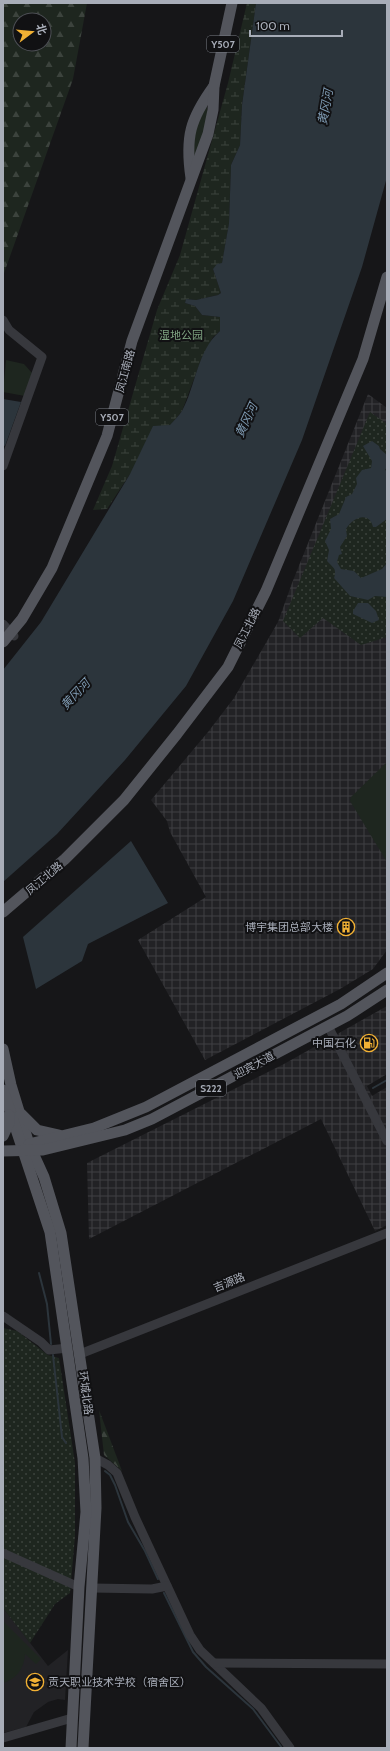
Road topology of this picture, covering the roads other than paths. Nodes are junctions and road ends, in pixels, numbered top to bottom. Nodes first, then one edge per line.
1 (232, 3) edge
2 (214, 86) junction
3 (191, 179) junction
4 (387, 277) edge
5 (3, 320) edge
6 (6, 330) edge
7 (3, 466) edge
8 (3, 624) edge
9 (14, 636) dead end
10 (3, 642) edge
11 (3, 912) edge
12 (387, 973) edge
13 (364, 988) junction
14 (387, 990) edge
15 (372, 1000) junction
16 (298, 1026) junction
17 (328, 1026) junction
18 (304, 1039) junction
19 (3, 1049) edge
20 (3, 1090) edge
21 (13, 1108) junction
22 (67, 1135) junction
23 (3, 1136) edge
24 (387, 1141) edge
25 (25, 1148) junction
26 (3, 1151) edge
27 (387, 1233) edge
28 (3, 1316) edge
29 (76, 1350) junction
30 (95, 1458) junction
31 (3, 1553) edge
32 (167, 1586) junction
33 (79, 1587) junction
34 (92, 1588) junction
35 (214, 1663) junction
36 (387, 1664) edge
37 (72, 1718) junction
38 (3, 1738) edge
39 (71, 1748) edge
40 (83, 1748) edge
41 (290, 1748) edge

1 - 2 main road, 凤江南路 / Y507
2 - 3 main road, 凤江南路 / Y507
2 - 3 main road, 凤江南路 / Y507
3 - 10 main road, 凤江南路 / Y507
4 - 11 main road, 凤江北路
5 - 6 street
6 - 7 street
8 - 9 street
12 - 13 main road, 迎宾大道 / S222
13 - 15 main road
13 - 16 main road, 迎宾大道 / S222
14 - 15 main road, 迎宾大道 / S222
15 - 17 main road, 迎宾大道 / S222
16 - 18 main road
16 - 22 main road, 迎宾大道 / S222
17 - 18 main road, 迎宾大道 / S222
17 - 24 street
18 - 25 main road, 迎宾大道 / S222
19 - 21 main road, 环城北路
20 - 21 main road, 环城北路
21 - 22 main road
21 - 23 main road
21 - 25 main road, 环城北路
22 - 25 main road, 迎宾大道 / S222
25 - 26 main road, S222
25 - 29 main road, 环城北路
27 - 29 street, 吉源路
28 - 29 street, 吉源路
29 - 30 main road, 环城北路
29 - 33 main road, 环城北路
30 - 32 street
30 - 34 main road, 环城北路
31 - 33 street
32 - 34 street
32 - 35 street
33 - 34 main road
33 - 37 main road, 环城北路
34 - 40 main road, 环城北路
35 - 36 street
35 - 41 street
37 - 38 street
37 - 39 main road, 环城北路

